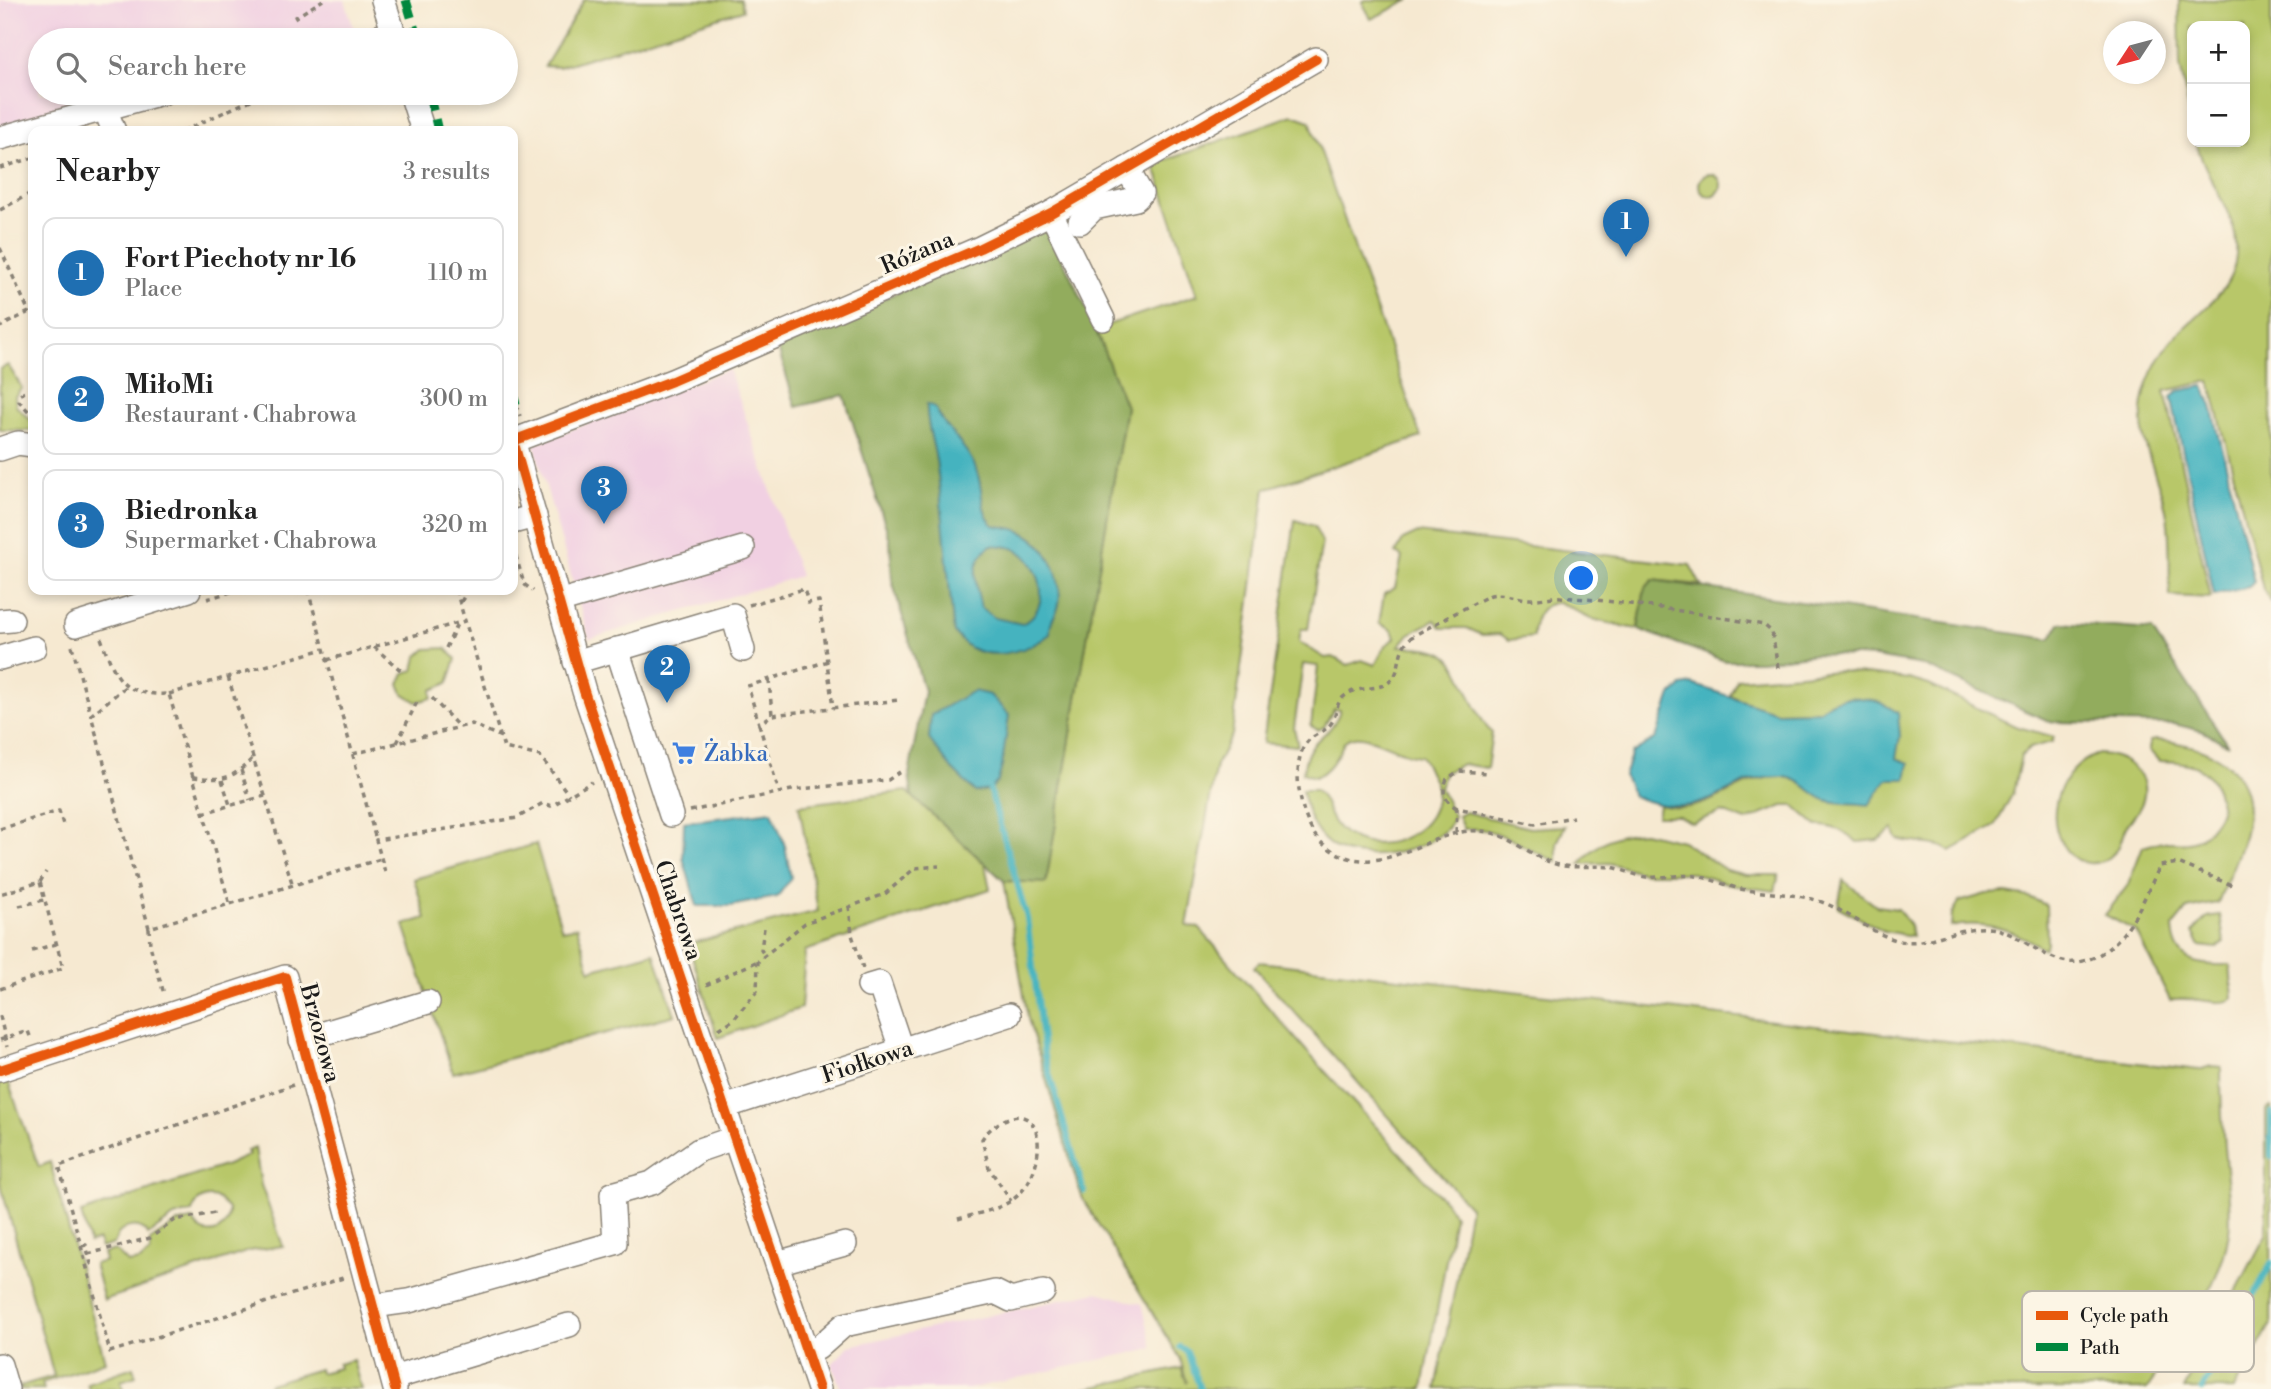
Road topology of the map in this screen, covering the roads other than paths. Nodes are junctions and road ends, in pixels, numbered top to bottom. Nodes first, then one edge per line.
1 (383, 0) edge
2 (391, 28) edge
3 (1316, 59) dead end
4 (118, 105) edge
5 (415, 105) edge
6 (104, 109) junction
7 (43, 126) edge
8 (112, 126) edge
9 (421, 126) edge
10 (28, 130) edge
11 (0, 138) edge
12 (1127, 169) junction
13 (1051, 213) junction
14 (1080, 222) dead end
15 (1103, 319) dead end
16 (518, 438) edge
17 (28, 444) edge
18 (0, 449) edge
19 (518, 476) edge
20 (524, 519) edge
21 (743, 548) dead end
22 (174, 595) edge
23 (558, 602) junction
24 (72, 631) road end
25 (34, 648) dead end
26 (617, 649) junction
27 (743, 650) dead end
28 (0, 657) edge
29 (575, 662) junction
30 (671, 815) road end
31 (869, 986) dead end
32 (428, 1002) dead end
33 (1009, 1015) dead end
34 (301, 1040) junction
35 (901, 1049) junction
36 (6, 1068) edge
37 (724, 1107) junction
38 (734, 1138) junction
39 (845, 1244) dead end
40 (777, 1263) junction
41 (1043, 1292) dead end
42 (373, 1306) junction
43 (569, 1325) dead end
44 (807, 1352) junction
45 (0, 1364) edge
46 (394, 1383) edge
47 (7, 1389) edge
48 (820, 1389) edge

1 - 2 street
3 - 12 street, Różana
4 - 6 street
5 - 9 street
6 - 7 street
6 - 8 street
10 - 11 street
12 - 13 street, Różana
12 - 14 street
13 - 15 street
13 - 16 street, Różana
17 - 18 street
19 - 20 street, Chabrowa
20 - 23 street, Chabrowa
21 - 23 street
22 - 24 street
23 - 29 street, Chabrowa
25 - 28 street
26 - 27 street
26 - 29 street
26 - 30 street
29 - 37 street, Chabrowa
31 - 35 street
32 - 34 street
33 - 35 street, Fiołkowa
34 - 36 street, Brzozowa
34 - 42 street, Brzozowa
35 - 37 street, Fiołkowa
37 - 38 street, Chabrowa
38 - 40 street, Chabrowa
38 - 42 street
39 - 40 street
40 - 44 street, Chabrowa
41 - 44 street
42 - 46 street, Brzozowa
43 - 46 street
44 - 48 street, Chabrowa
45 - 47 street

